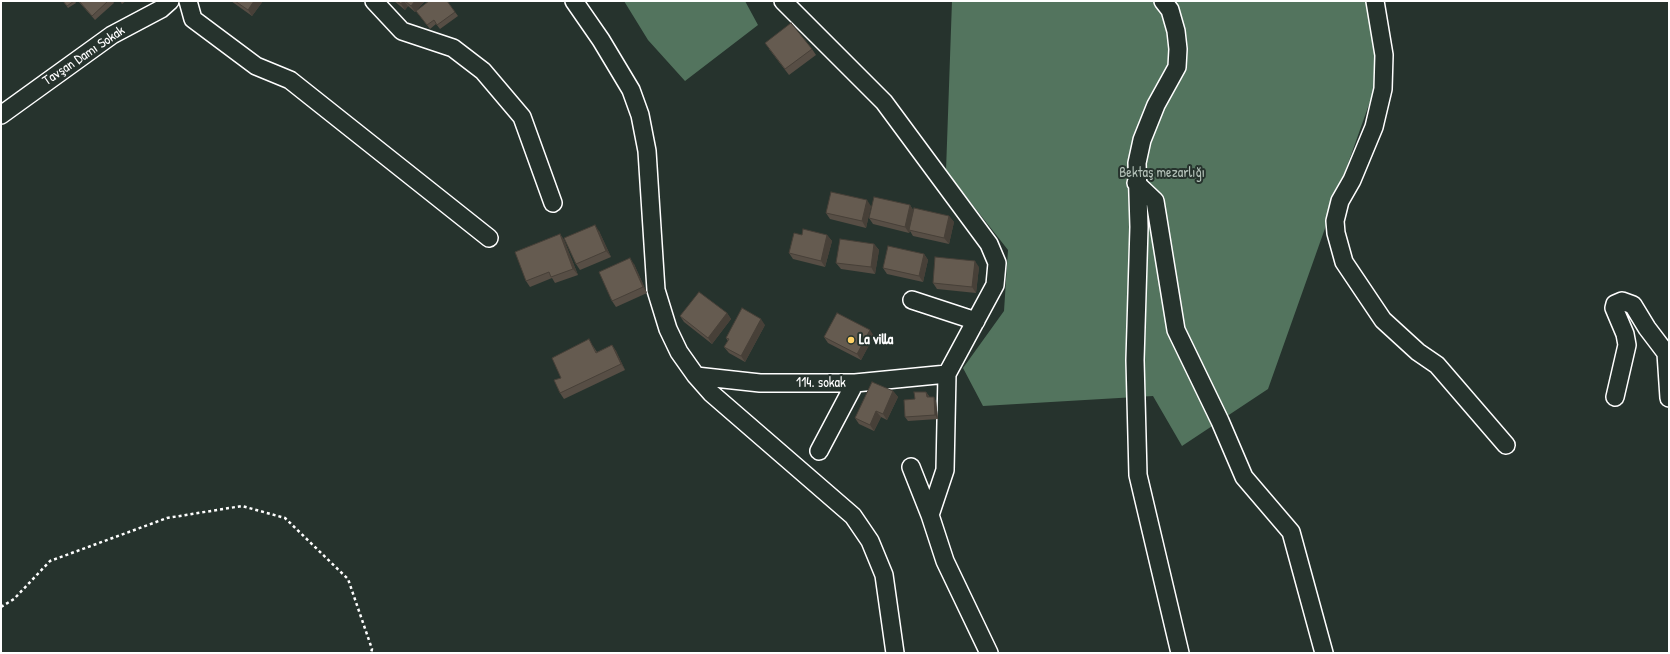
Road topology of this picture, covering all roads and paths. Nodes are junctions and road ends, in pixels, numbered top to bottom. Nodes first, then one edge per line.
1 (170, 1) edge
2 (188, 1) edge
3 (374, 1) edge
4 (574, 1) edge
5 (783, 1) edge
6 (1163, 1) edge
7 (1375, 1) edge
8 (1, 114) edge
9 (1136, 183) junction
10 (553, 203) dead end
11 (489, 238) dead end
12 (912, 300) dead end
13 (976, 321) junction
14 (947, 374) junction
15 (696, 376) junction
16 (855, 383) junction
17 (1615, 397) dead end
18 (1669, 398) edge
19 (1506, 444) dead end
20 (819, 451) dead end
21 (911, 467) dead end
22 (930, 515) junction
23 (1, 607) edge
24 (371, 653) edge
25 (895, 653) edge
26 (989, 653) edge
27 (1180, 653) edge
28 (1324, 653) edge

1 - 8 street, Tavşan Damı Sokak
2 - 11 street
3 - 10 street
4 - 15 street
5 - 13 street
6 - 9 street
7 - 19 street
9 - 27 street
9 - 28 street
12 - 13 street
13 - 14 street
14 - 16 street, 114. sokak
14 - 22 street
15 - 16 street, 114. sokak
15 - 25 street
16 - 20 street
17 - 18 street
21 - 22 street
22 - 26 street
23 - 24 path

